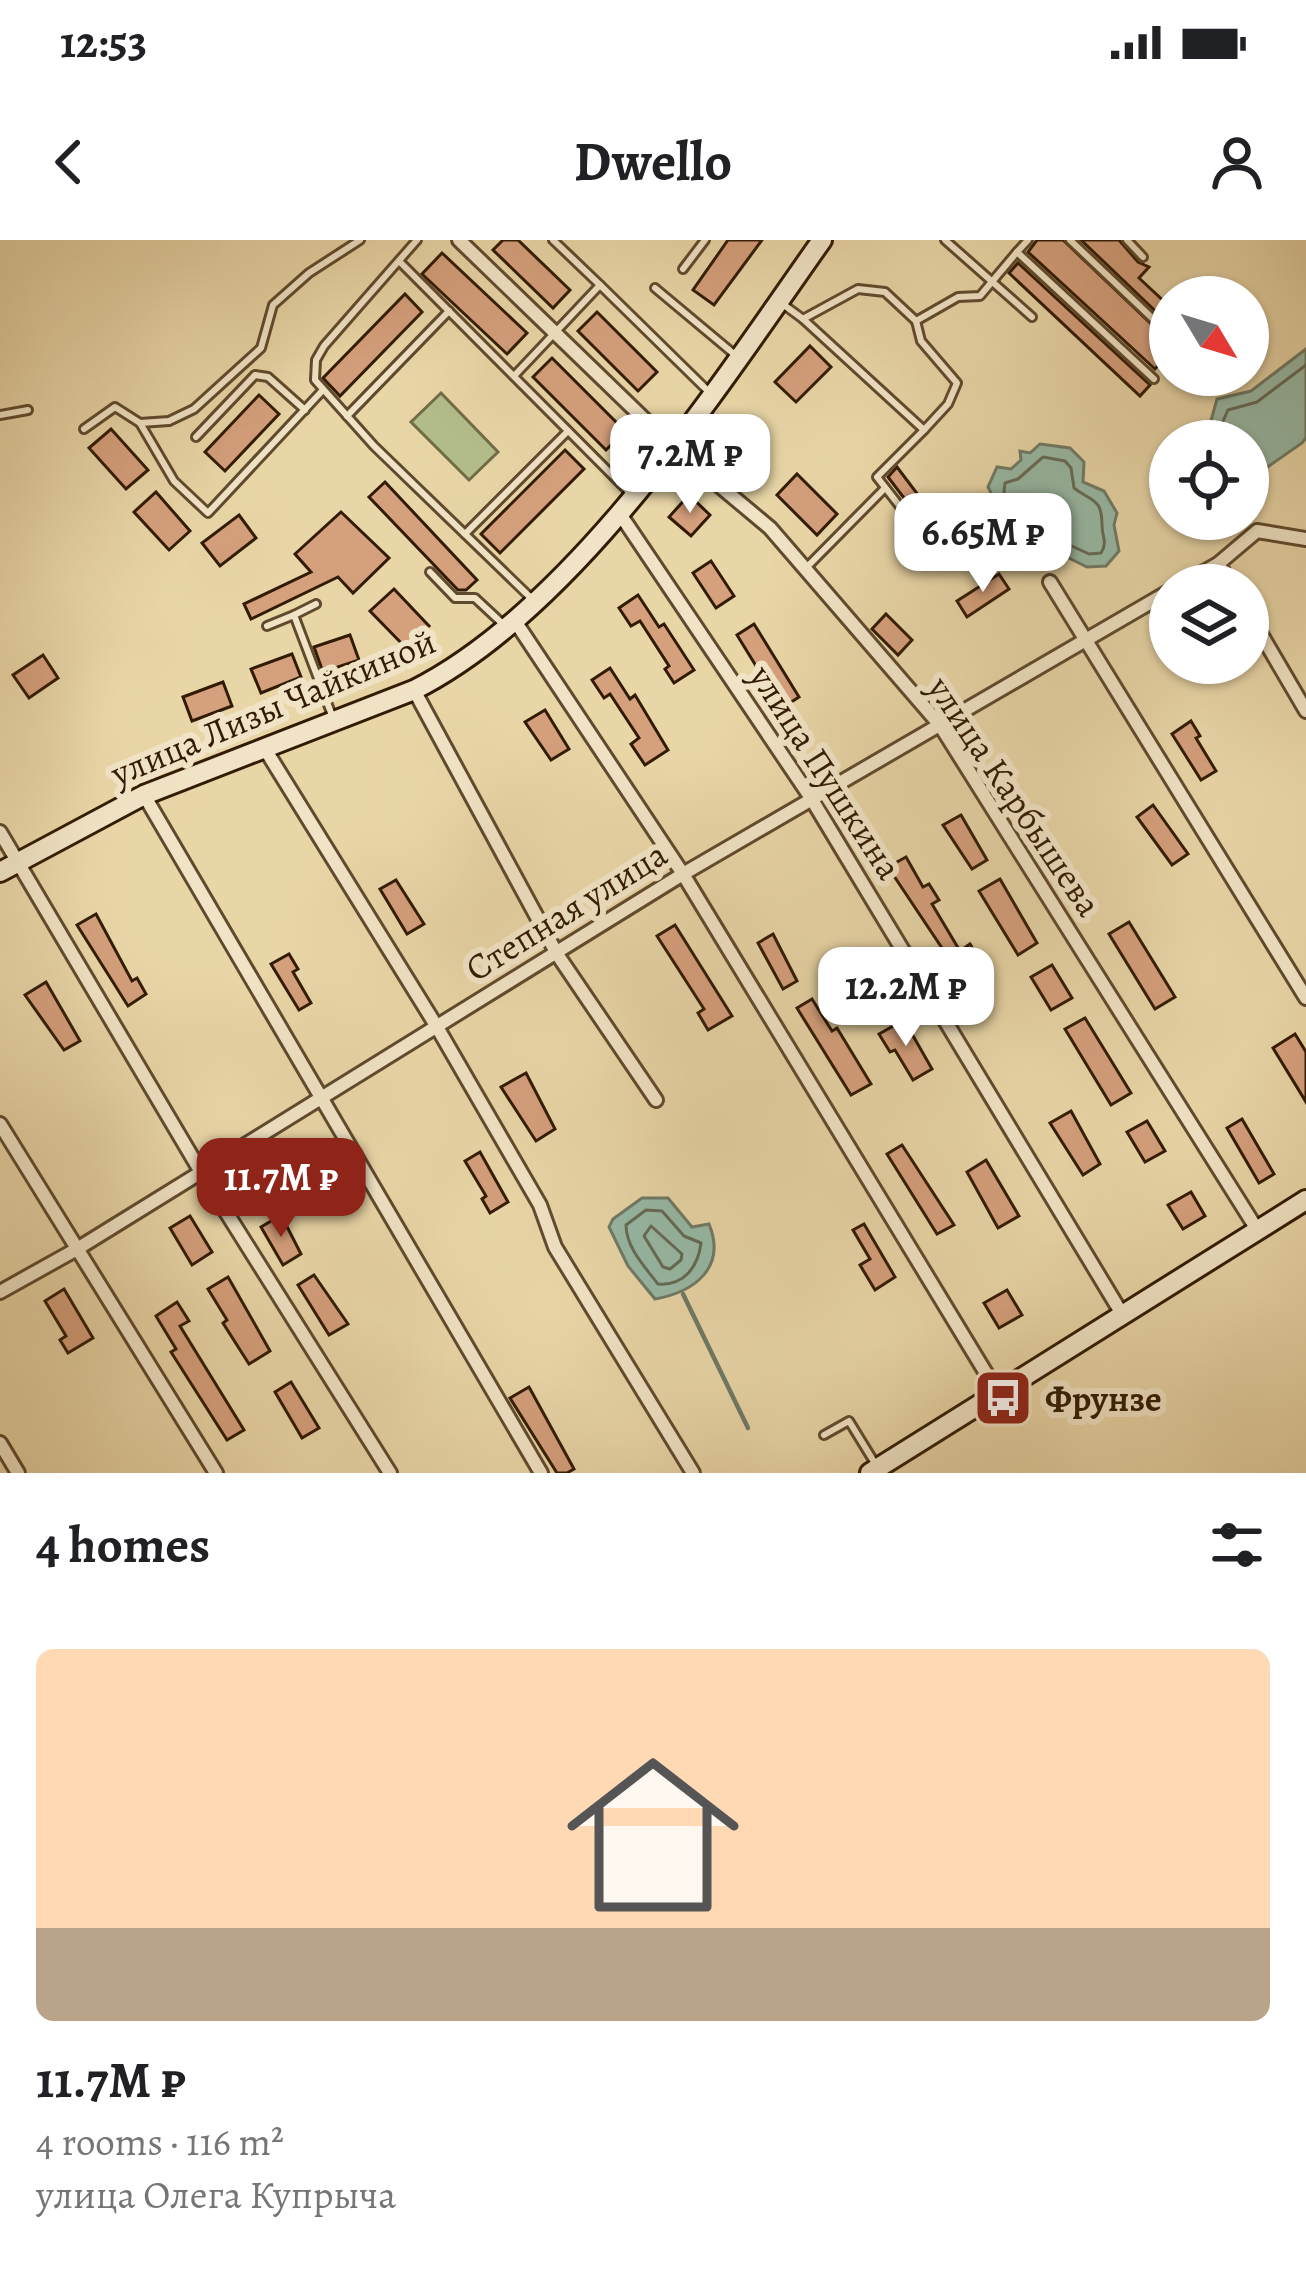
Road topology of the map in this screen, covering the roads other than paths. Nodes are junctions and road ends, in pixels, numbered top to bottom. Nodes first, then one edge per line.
1 (360, 240) edge
2 (417, 240) edge
3 (459, 240) edge
4 (554, 240) edge
5 (705, 240) edge
6 (822, 240) edge
7 (945, 240) edge
8 (1028, 240) edge
9 (1070, 240) edge
10 (1127, 240) edge
11 (1017, 252) junction
12 (1144, 257) dead end
13 (399, 261) junction
14 (683, 269) dead end
15 (991, 283) junction
16 (600, 285) junction
17 (655, 288) dead end
18 (777, 301) junction
19 (449, 310) junction
20 (1149, 315) edge
21 (1032, 317) dead end
22 (803, 319) junction
23 (916, 321) junction
24 (555, 333) junction
25 (737, 357) junction
26 (1149, 374) edge
27 (514, 376) junction
28 (322, 392) junction
29 (710, 394) junction
30 (28, 410) dead end
31 (305, 410) junction
32 (0, 415) edge
33 (346, 417) junction
34 (140, 423) junction
35 (84, 429) dead end
36 (568, 430) junction
37 (924, 430) junction
38 (196, 437) dead end
39 (672, 446) junction
40 (886, 488) junction
41 (634, 496) junction
42 (620, 514) junction
43 (920, 532) dead end
44 (464, 535) junction
45 (1306, 539) edge
46 (1218, 564) edge
47 (806, 569) junction
48 (430, 572) dead end
49 (1050, 582) dead end
50 (534, 602) junction
51 (1149, 603) edge
52 (316, 604) dead end
53 (294, 615) junction
54 (511, 624) junction
55 (268, 626) dead end
56 (1085, 641) junction
57 (1269, 648) edge
58 (414, 690) junction
59 (1306, 711) edge
60 (334, 722) junction
61 (940, 725) junction
62 (265, 749) junction
63 (144, 796) junction
64 (812, 798) junction
65 (0, 832) edge
66 (18, 860) junction
67 (0, 872) edge
68 (683, 874) junction
69 (557, 954) junction
70 (1306, 998) edge
71 (437, 1027) junction
72 (320, 1099) junction
73 (656, 1100) dead end
74 (0, 1124) edge
75 (202, 1172) junction
76 (1306, 1200) edge
77 (1258, 1231) junction
78 (77, 1249) junction
79 (0, 1292) edge
80 (1122, 1314) junction
81 (998, 1393) junction
82 (824, 1435) dead end
83 (0, 1443) edge
84 (874, 1471) edge
85 (18, 1473) edge
86 (216, 1473) edge
87 (390, 1473) edge
88 (541, 1473) edge
89 (693, 1473) edge

1 - 34 lane
2 - 13 lane
3 - 24 street, улица Карбышева
4 - 16 lane
5 - 14 lane
6 - 18 street, улица Лизы Чайкиной
7 - 15 lane
8 - 11 lane
9 - 20 lane
10 - 12 lane
11 - 15 lane
11 - 26 lane
13 - 19 lane
13 - 28 lane
15 - 21 lane
15 - 23 lane
16 - 24 lane
16 - 29 lane
17 - 25 lane
18 - 22 lane
18 - 25 street, улица Лизы Чайкиной
19 - 27 lane
19 - 33 lane
22 - 23 lane
22 - 37 lane
23 - 37 lane
24 - 27 lane
24 - 39 street, улица Карбышева
25 - 29 street, улица Лизы Чайкиной
27 - 36 lane
28 - 31 lane
28 - 33 lane
29 - 39 street, улица Лизы Чайкиной
30 - 32 lane
31 - 34 lane
31 - 38 lane
33 - 44 lane
34 - 35 lane
36 - 41 lane
36 - 44 lane
37 - 40 lane
39 - 41 street, улица Лизы Чайкиной
39 - 47 street, улица Карбышева
40 - 43 lane
40 - 47 lane
41 - 42 street, улица Лизы Чайкиной
42 - 50 street, улица Лизы Чайкиной
42 - 64 street, улица Пушкина
44 - 50 lane
45 - 46 street
47 - 61 street, улица Карбышева
48 - 54 lane
49 - 56 street
50 - 54 street, улица Лизы Чайкиной
51 - 56 street, Степная улица
52 - 53 lane
53 - 55 lane
53 - 60 lane
54 - 58 street, улица Лизы Чайкиной
54 - 68 street
56 - 61 street, Степная улица
56 - 70 street
57 - 59 street
58 - 60 street, улица Лизы Чайкиной
58 - 69 street
60 - 62 street, улица Лизы Чайкиной
61 - 64 street, Степная улица
61 - 77 street, улица Карбышева
62 - 63 street, улица Лизы Чайкиной
62 - 71 street
63 - 66 street, улица Лизы Чайкиной
63 - 72 street
64 - 68 street, Степная улица
64 - 80 street, улица Пушкина
65 - 66 street
66 - 67 street, улица Лизы Чайкиной
66 - 75 street
68 - 69 street, Степная улица
68 - 81 street
69 - 71 street, Степная улица
69 - 73 street
71 - 72 street, Степная улица
71 - 89 street
72 - 75 street, Степная улица
72 - 88 street
74 - 78 street
75 - 78 street, Степная улица
75 - 87 street
76 - 77 street
77 - 80 street
78 - 79 street, Степная улица
78 - 86 street
80 - 81 street
81 - 84 street
82 - 84 lane
83 - 85 street

